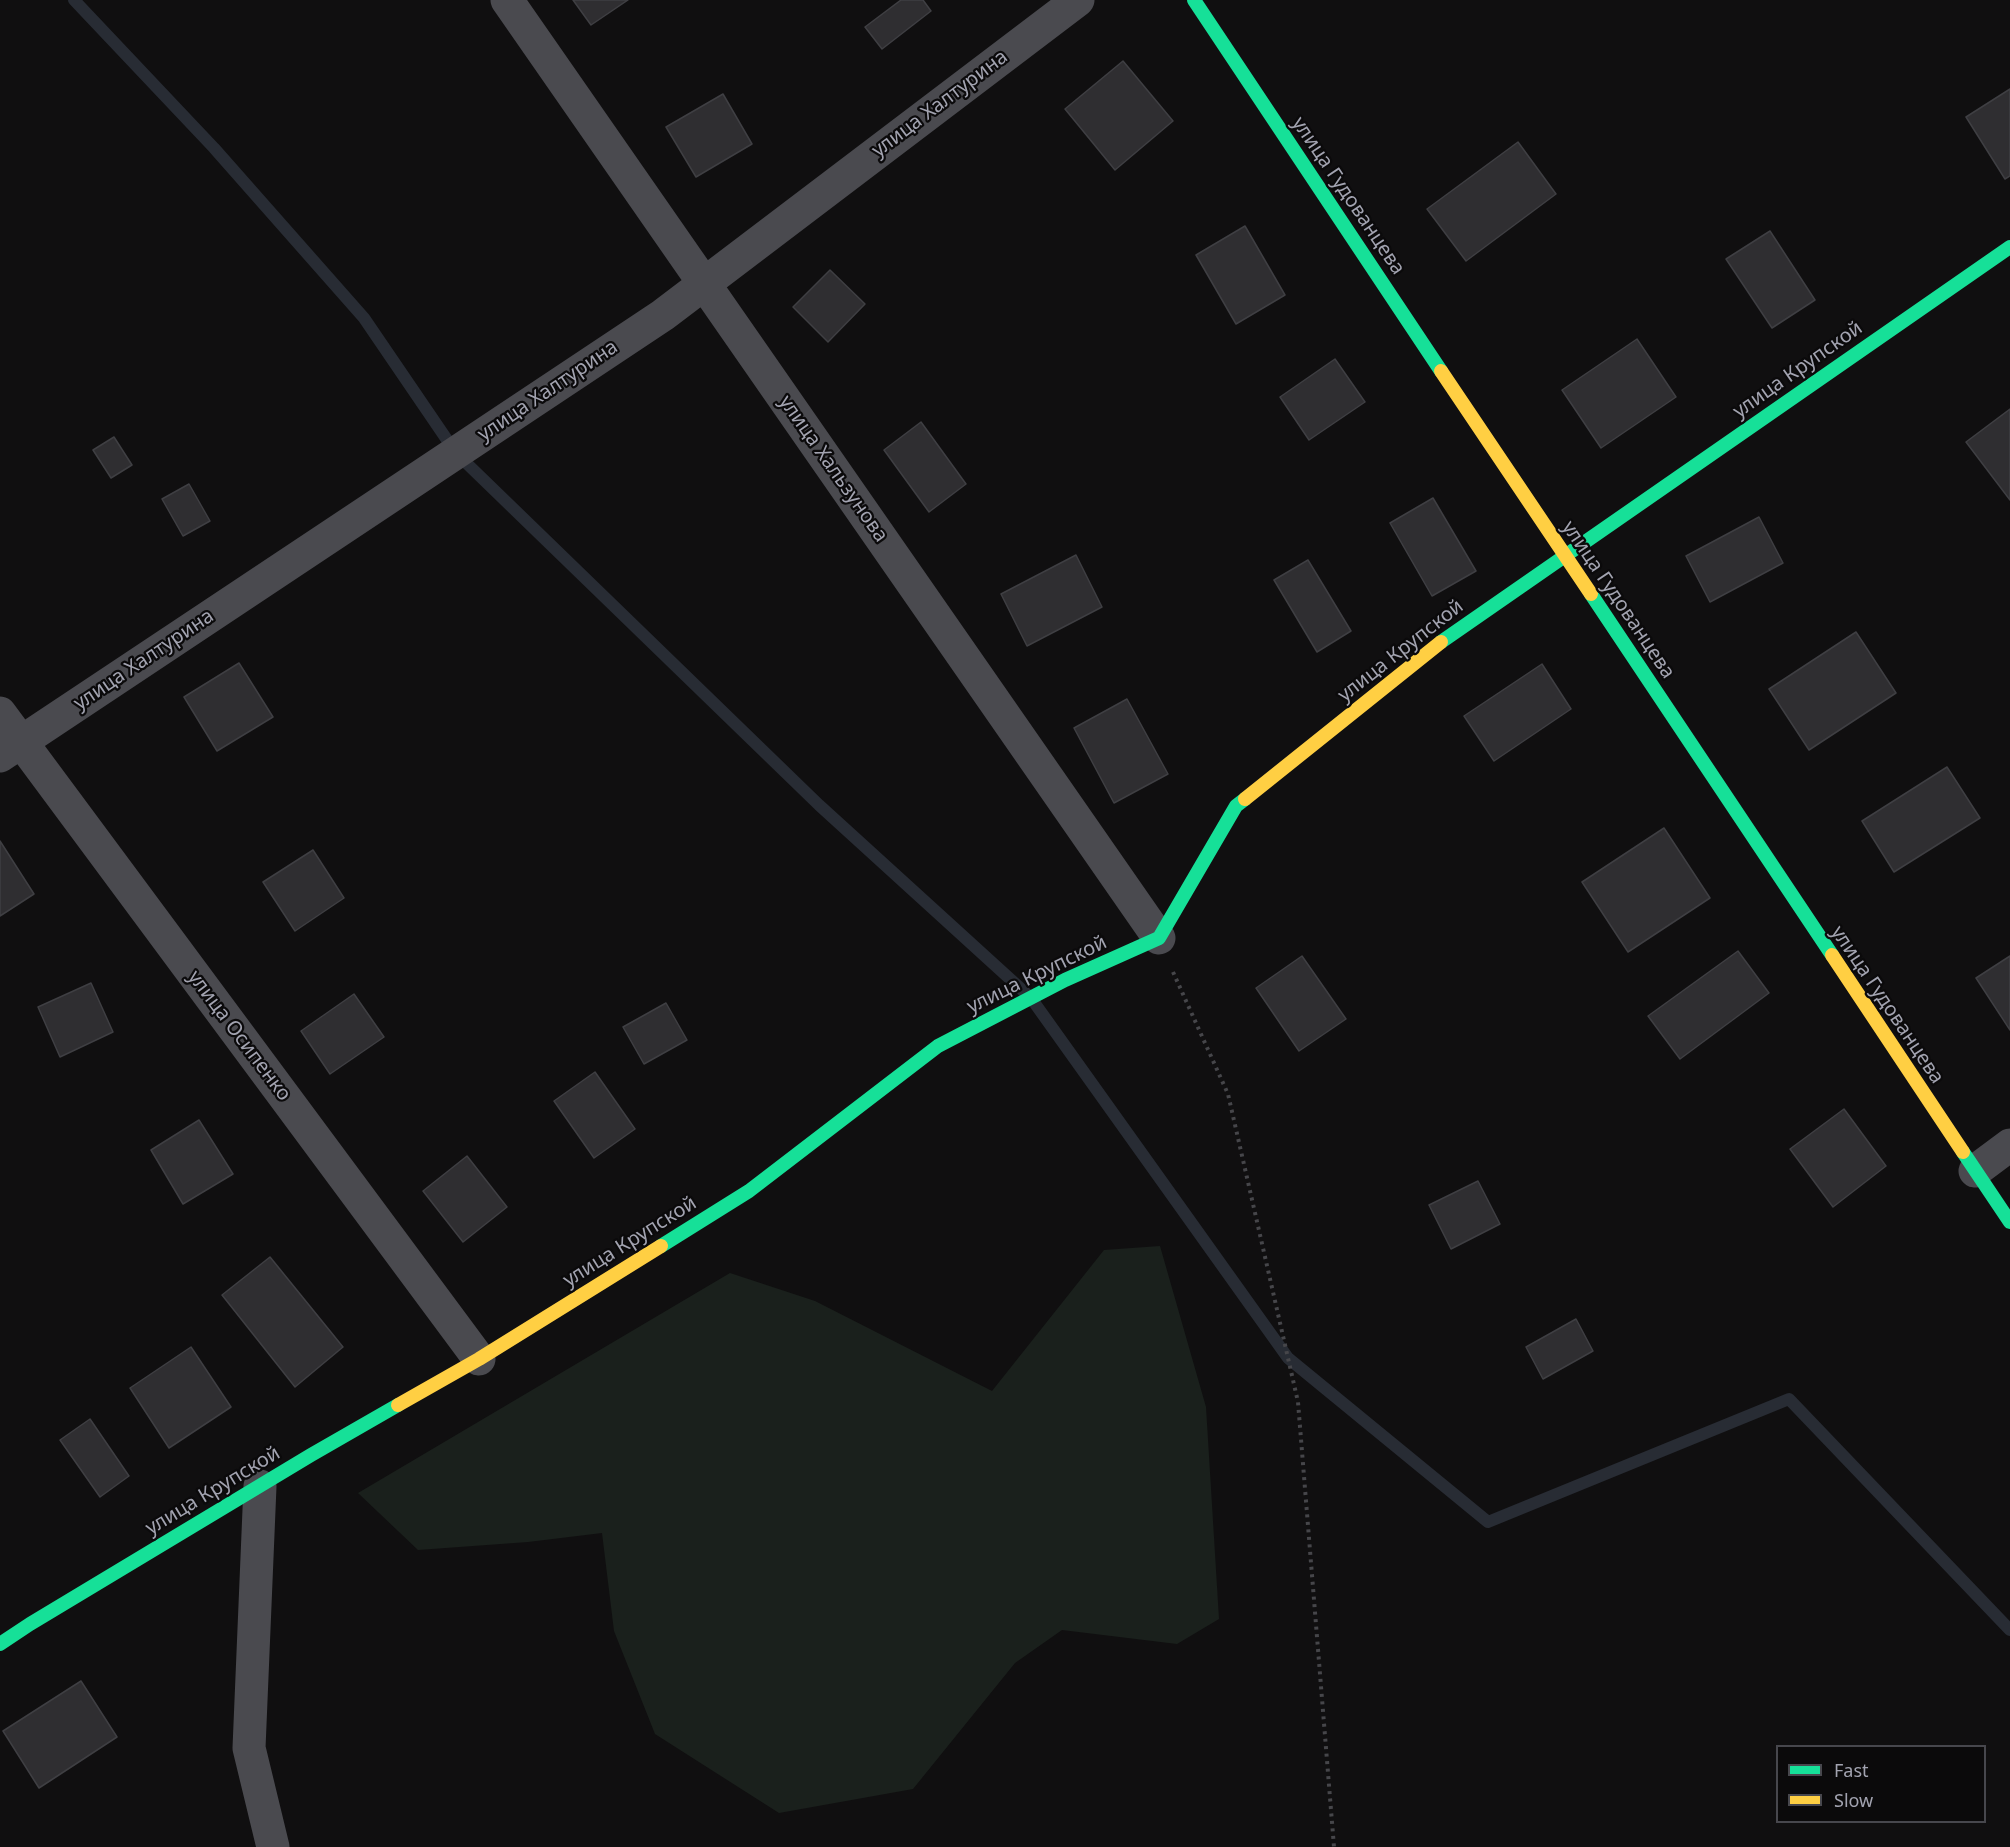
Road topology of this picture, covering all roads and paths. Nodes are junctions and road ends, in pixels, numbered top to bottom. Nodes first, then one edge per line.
1 (507, 0) edge
2 (1078, 0) edge
3 (1194, 0) edge
4 (2010, 248) edge
5 (704, 284) junction
6 (1564, 555) junction
7 (0, 713) edge
8 (10, 749) edge
9 (1159, 938) junction
10 (2010, 1145) edge
11 (1975, 1171) junction
12 (2010, 1222) edge
13 (479, 1359) junction
14 (260, 1486) junction
15 (0, 1644) edge
16 (273, 1847) edge
17 (1334, 1847) edge

1 - 5 street, улица Хальзунова
2 - 5 street, улица Халтурина
3 - 6 street, улица Гудованцева
4 - 6 street, улица Крупской
5 - 8 street, улица Халтурина
5 - 9 street, улица Хальзунова
6 - 9 street, улица Крупской
6 - 11 street, улица Гудованцева
7 - 8 street, улица Осипенко
8 - 13 street, улица Осипенко
9 - 13 street, улица Крупской
9 - 17 path
10 - 11 street
11 - 12 street, улица Гудованцева
13 - 14 street, улица Крупской
14 - 15 street, улица Крупской
14 - 16 street

